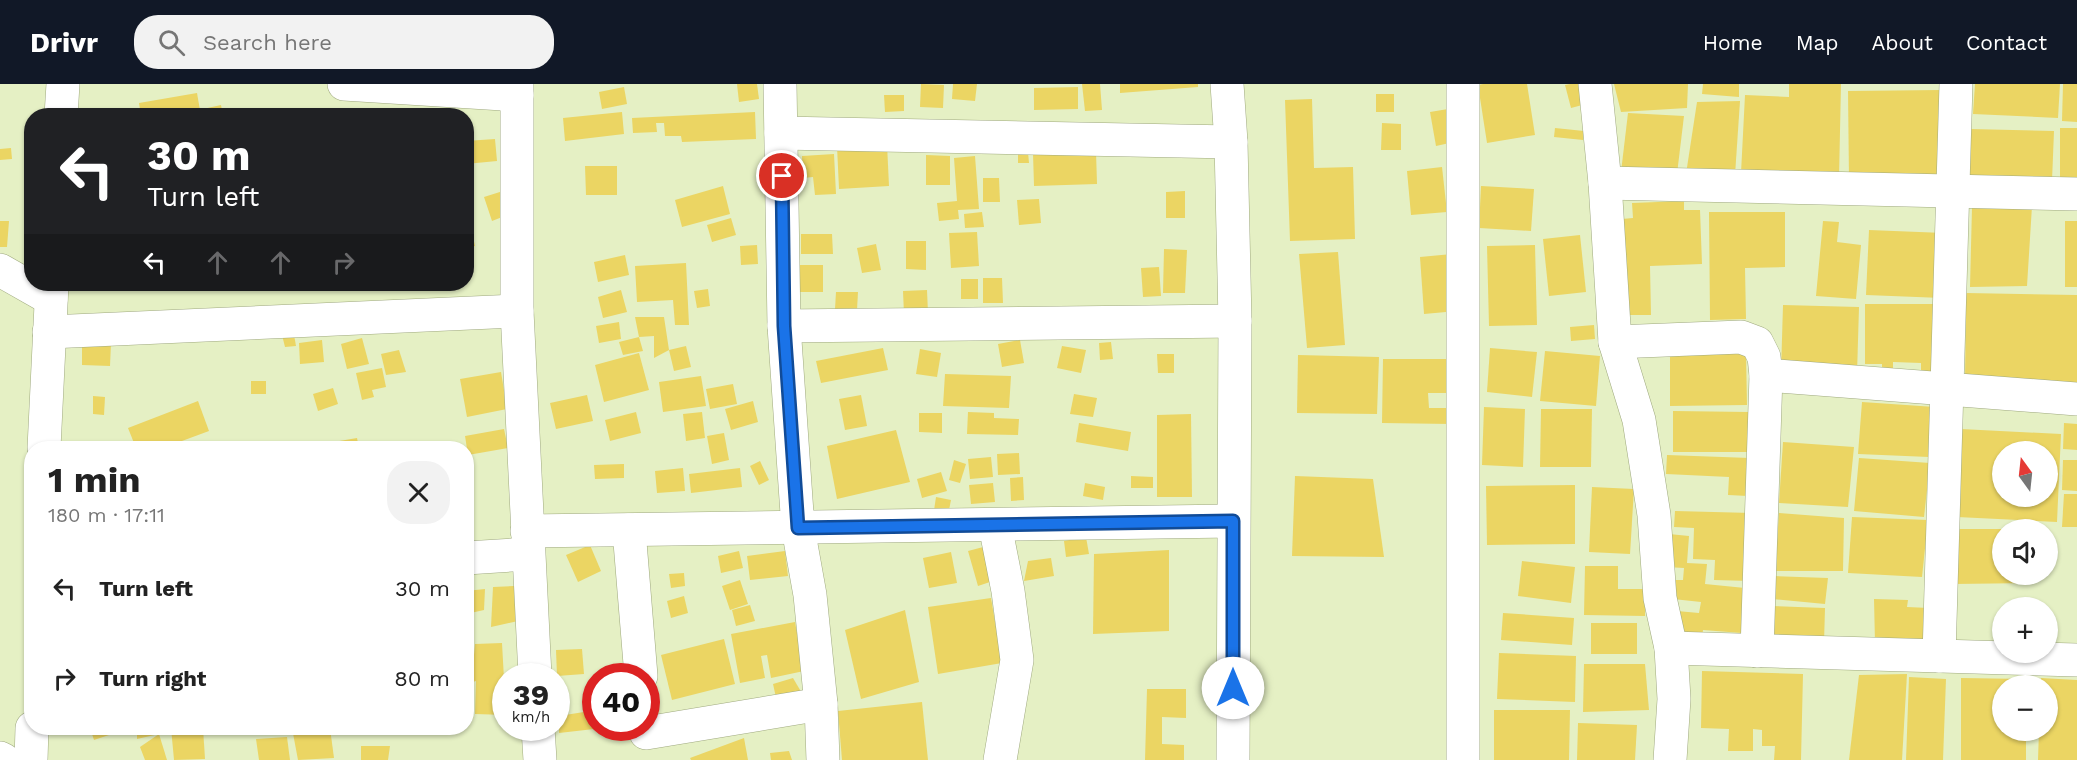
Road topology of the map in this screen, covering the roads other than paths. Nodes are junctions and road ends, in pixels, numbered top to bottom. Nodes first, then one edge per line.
1 (63, 84) edge
2 (344, 84) edge
3 (780, 84) edge
4 (1227, 84) edge
5 (1463, 84) edge
6 (1595, 84) edge
7 (1956, 84) edge
8 (517, 89) edge
9 (62, 108) edge
10 (781, 133) junction
11 (1231, 142) junction
12 (1605, 183) junction
13 (1953, 192) junction
14 (2077, 194) edge
15 (0, 270) edge
16 (24, 280) edge
17 (51, 291) edge
18 (518, 311) junction
19 (1235, 321) junction
20 (784, 326) junction
21 (49, 332) junction
22 (1615, 342) junction
23 (1766, 375) junction
24 (1947, 389) junction
25 (2077, 399) edge
26 (44, 441) edge
27 (1233, 521) junction
28 (995, 525) junction
29 (798, 528) junction
30 (629, 530) junction
31 (528, 542) junction
32 (474, 556) edge
33 (1671, 648) junction
34 (1757, 651) junction
35 (1939, 656) junction
36 (2077, 660) edge
37 (534, 663) edge
38 (640, 663) edge
39 (822, 704) junction
40 (32, 735) edge
41 (660, 737) edge
42 (539, 741) edge
43 (0, 758) edge
44 (4, 760) edge
45 (31, 760) edge
46 (540, 760) edge
47 (823, 760) edge
48 (1000, 760) edge
49 (1233, 760) edge
50 (1463, 760) edge
51 (1670, 760) edge

1 - 9 street
2 - 8 street
3 - 10 street
4 - 11 street
5 - 50 street
6 - 12 street
7 - 13 street
8 - 18 street
10 - 11 street
10 - 20 street
11 - 19 street
12 - 13 street
12 - 22 street
13 - 14 street
13 - 24 street
15 - 16 street
17 - 21 street
18 - 21 street
18 - 31 street
19 - 20 street
19 - 27 street
20 - 29 street
21 - 26 street
22 - 23 street
22 - 33 street
23 - 24 street
23 - 34 street
24 - 25 street
24 - 35 street
27 - 28 street
27 - 49 street
28 - 29 street
28 - 48 street
29 - 30 street
29 - 39 street
30 - 31 street
30 - 38 street
31 - 32 street
31 - 37 street
33 - 34 street
33 - 51 street
34 - 35 street
35 - 36 street
39 - 41 street
39 - 47 street
40 - 45 street
42 - 46 street
43 - 44 street

